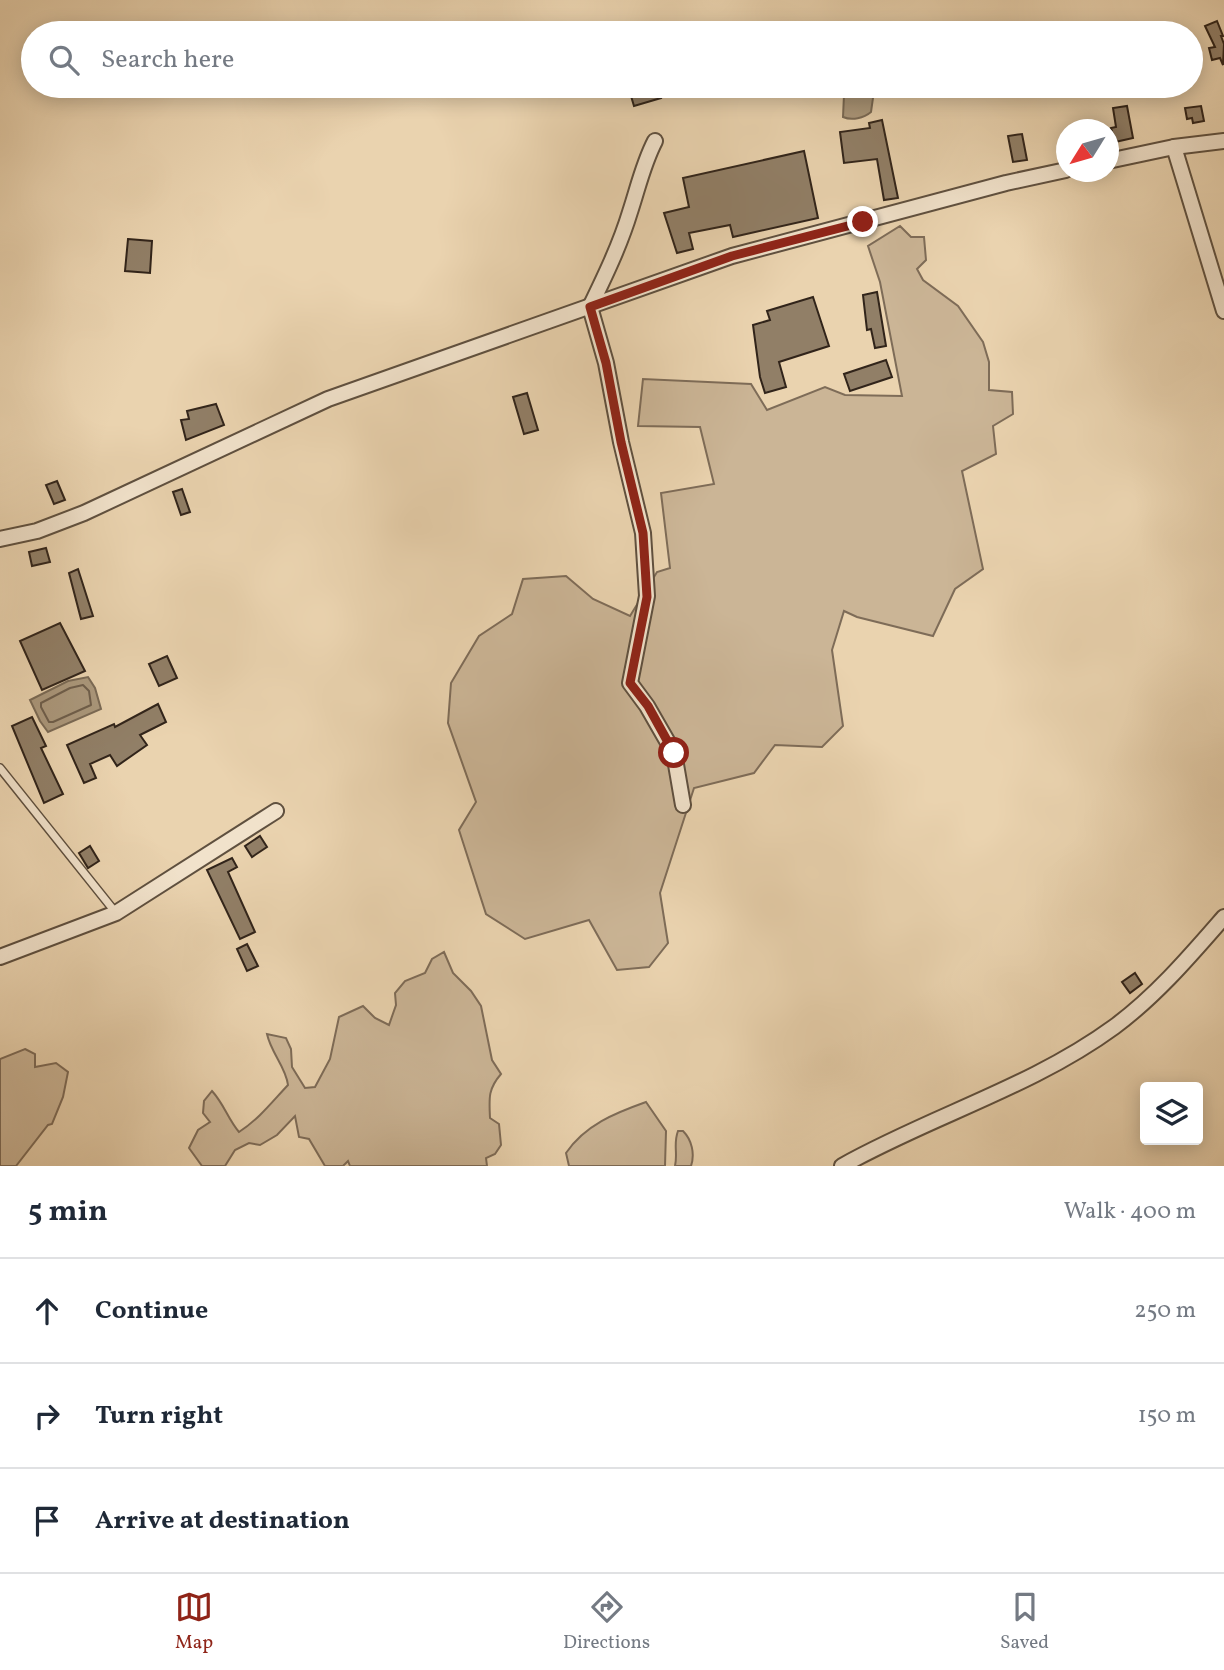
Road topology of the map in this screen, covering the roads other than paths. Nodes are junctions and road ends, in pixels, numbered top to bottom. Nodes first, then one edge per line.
1 (655, 141) dead end
2 (1224, 141) edge
3 (1174, 148) junction
4 (1119, 159) edge
5 (1056, 172) edge
6 (590, 307) junction
7 (1224, 311) edge
8 (0, 540) edge
9 (0, 768) edge
10 (683, 805) dead end
11 (276, 811) dead end
12 (116, 913) junction
13 (1224, 917) edge
14 (0, 957) edge
15 (842, 1166) edge

1 - 6 street
2 - 3 street
3 - 4 street
3 - 7 street
5 - 6 street
6 - 8 street
6 - 10 street
9 - 12 lane
11 - 12 street
12 - 14 street
13 - 15 street

